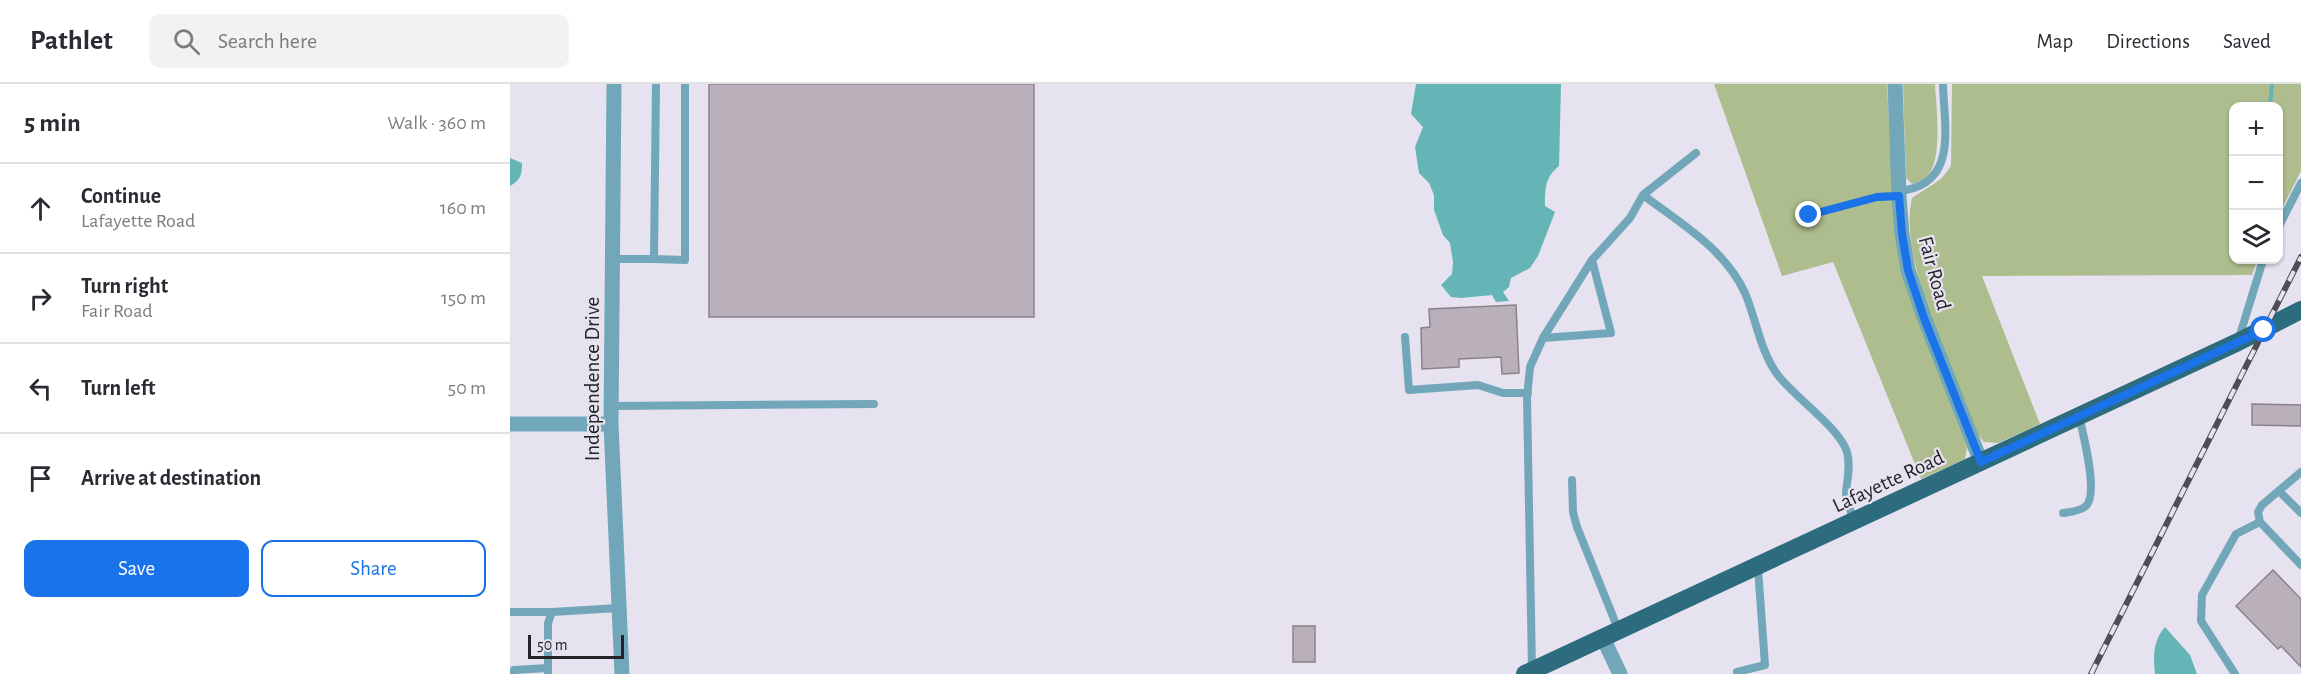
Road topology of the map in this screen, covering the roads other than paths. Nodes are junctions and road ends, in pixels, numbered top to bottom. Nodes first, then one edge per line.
1 (614, 84) edge
2 (656, 84) edge
3 (685, 84) edge
4 (1895, 84) edge
5 (1943, 84) edge
6 (1696, 153) dead end
7 (2301, 183) edge
8 (1899, 193) junction
9 (1643, 195) junction
10 (1809, 215) dead end
11 (2283, 218) edge
12 (613, 259) junction
13 (654, 259) junction
14 (1592, 260) junction
15 (2262, 264) edge
16 (2301, 310) edge
17 (1405, 337) dead end
18 (1543, 338) junction
19 (2238, 342) junction
20 (1527, 393) junction
21 (874, 404) dead end
22 (611, 406) junction
23 (2079, 416) junction
24 (510, 424) edge
25 (611, 424) junction
26 (1981, 462) junction
27 (2301, 472) edge
28 (1572, 480) dead end
29 (2279, 491) junction
30 (2063, 513) dead end
31 (2301, 513) edge
32 (1854, 521) junction
33 (2260, 522) junction
34 (2301, 565) edge
35 (1757, 566) junction
36 (618, 608) junction
37 (510, 612) edge
38 (552, 612) junction
39 (1611, 634) junction
40 (513, 671) edge
41 (548, 671) edge
42 (1528, 672) edge
43 (1737, 672) dead end
44 (622, 674) edge
45 (1620, 674) edge
46 (2235, 674) edge

1 - 12 street, Independence Drive
2 - 13 lane
3 - 13 lane
4 - 8 street, Fair Road
5 - 8 lane
6 - 9 lane
7 - 11 lane
8 - 10 lane
8 - 26 street, Fair Road
9 - 14 lane
9 - 32 lane
12 - 13 lane
12 - 22 street, Independence Drive
14 - 18 lane
14 - 18 lane
15 - 19 lane
16 - 19 main road, Lafayette Road
17 - 20 lane
18 - 20 lane
19 - 23 main road, Lafayette Road
20 - 42 lane
21 - 22 lane
22 - 25 street, Independence Drive
23 - 26 main road, Lafayette Road
23 - 30 lane
24 - 25 street
25 - 36 street, Independence Drive
26 - 32 main road, Lafayette Road
27 - 29 lane
28 - 39 lane
29 - 31 lane
29 - 33 lane
32 - 35 main road, Lafayette Road
33 - 34 lane
33 - 46 lane
35 - 39 main road, Lafayette Road
35 - 43 lane
36 - 38 lane
36 - 44 street, Independence Drive
37 - 38 lane
38 - 41 lane
39 - 42 main road, Lafayette Road
39 - 45 street
40 - 41 lane

